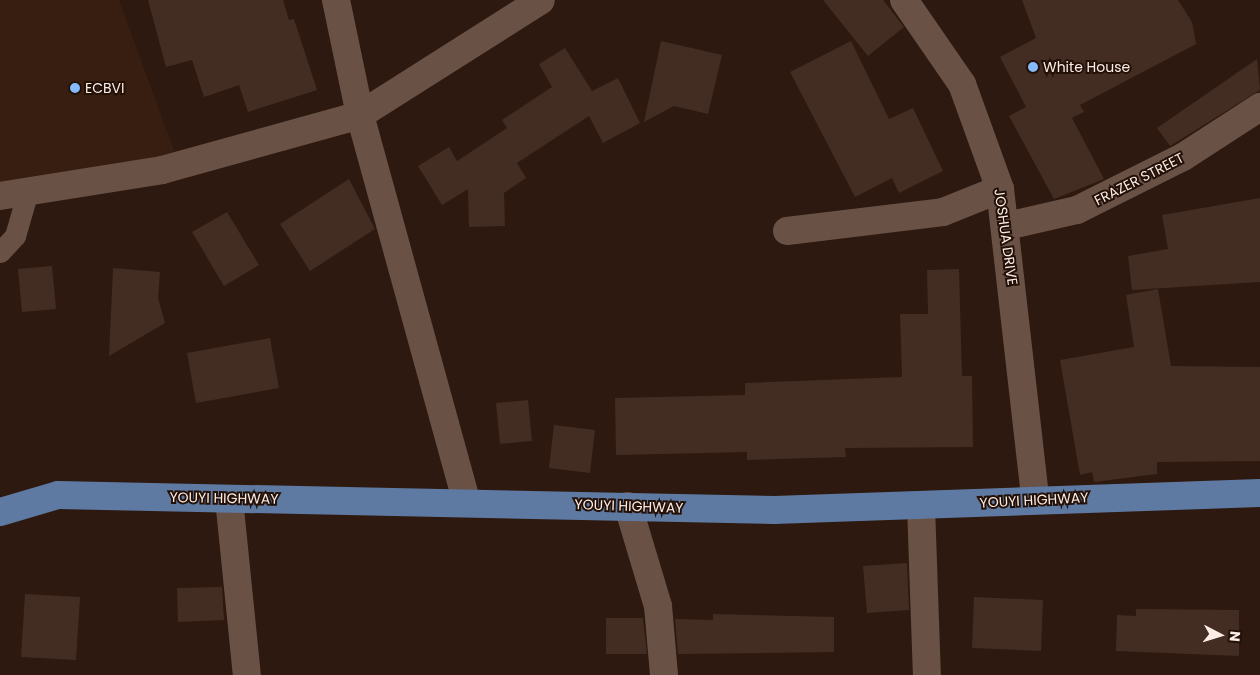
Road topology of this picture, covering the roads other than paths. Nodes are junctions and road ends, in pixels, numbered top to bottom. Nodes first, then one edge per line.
1 (336, 0) edge
2 (541, 0) edge
3 (904, 0) edge
4 (1260, 107) edge
5 (360, 115) junction
6 (1000, 189) junction
7 (28, 191) junction
8 (0, 196) edge
9 (1007, 226) junction
10 (786, 231) dead end
11 (0, 252) edge
12 (1260, 493) edge
13 (1034, 498) junction
14 (229, 499) junction
15 (466, 501) junction
16 (628, 506) junction
17 (920, 506) junction
18 (0, 512) edge
19 (247, 675) edge
20 (664, 675) edge
21 (927, 675) edge

1 - 5 street
2 - 5 street
3 - 6 street, JOSHUA DRIVE
4 - 9 street, FRAZER STREET
5 - 7 street
5 - 15 street
6 - 9 street, JOSHUA DRIVE
6 - 10 street
7 - 8 street
7 - 11 lane
9 - 13 street, JOSHUA DRIVE
12 - 13 main road, YOUYI HIGHWAY
13 - 17 main road, YOUYI HIGHWAY
14 - 15 main road, YOUYI HIGHWAY
14 - 18 main road, YOUYI HIGHWAY
14 - 19 street
15 - 16 main road, YOUYI HIGHWAY
16 - 17 main road, YOUYI HIGHWAY
16 - 20 street
17 - 21 street

